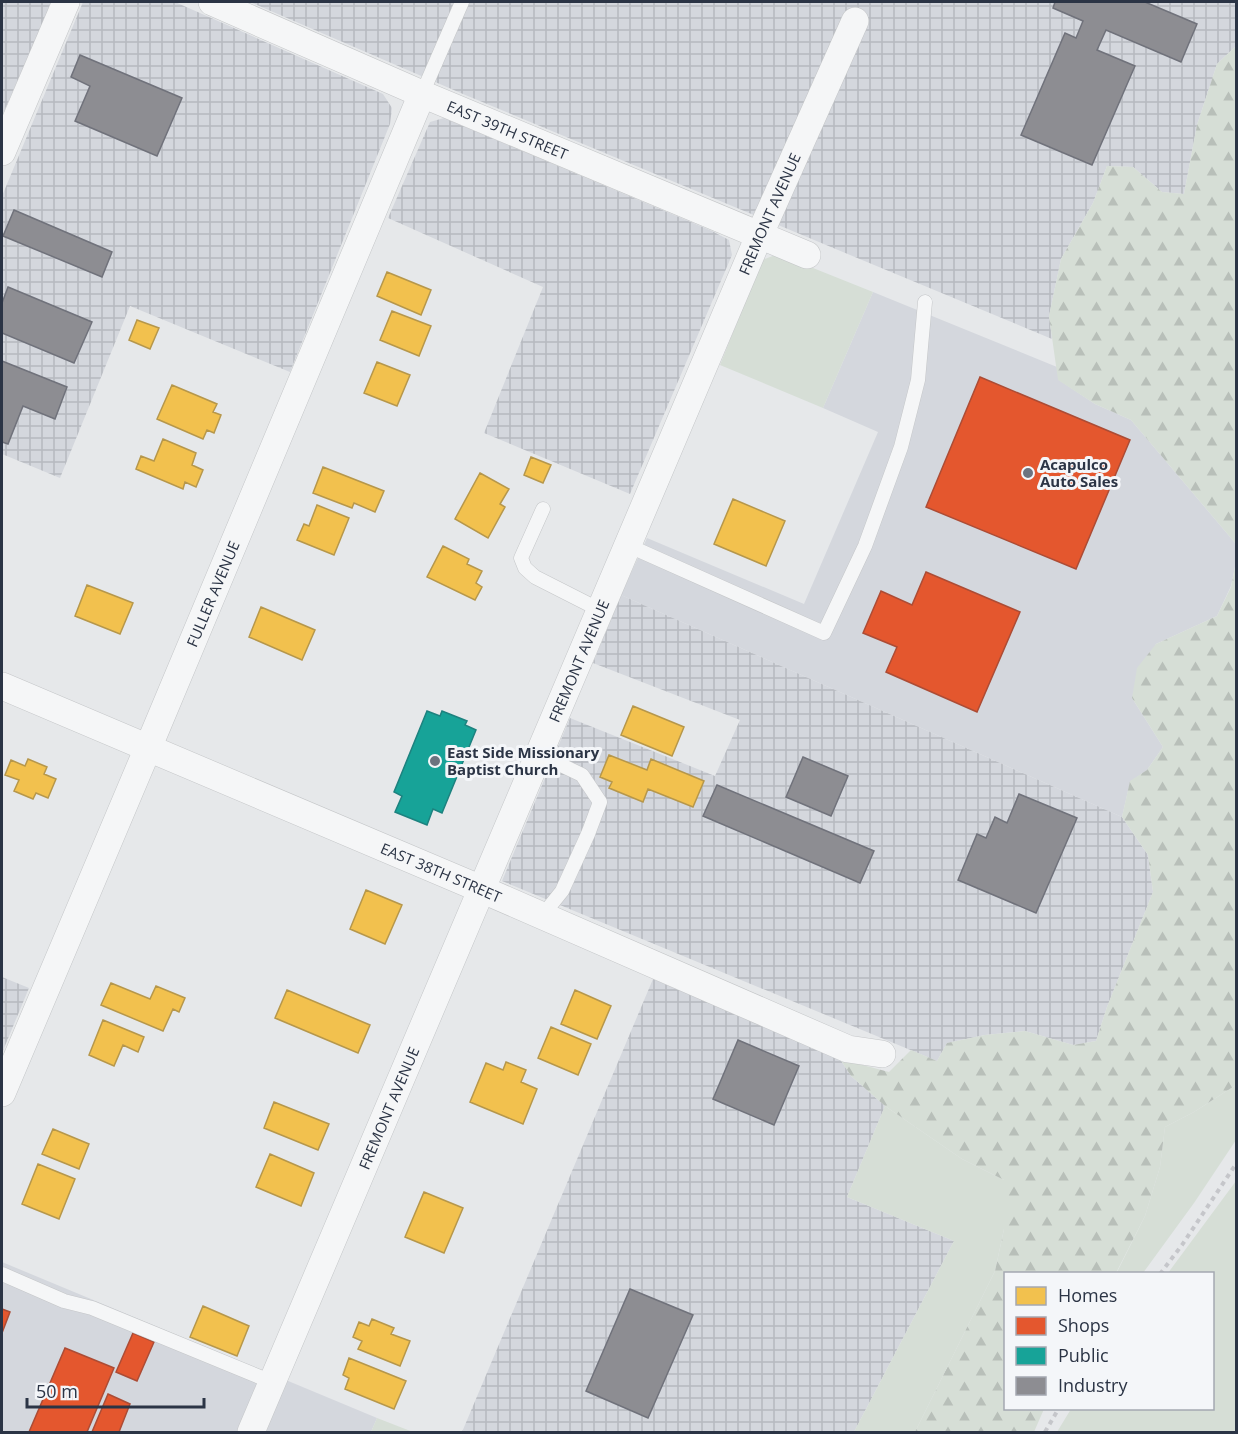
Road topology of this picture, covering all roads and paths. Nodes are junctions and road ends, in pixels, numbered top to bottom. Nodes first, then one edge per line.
1 (66, 2) edge
2 (212, 2) edge
3 (462, 2) edge
4 (855, 21) dead end
5 (422, 94) junction
6 (2, 152) edge
7 (759, 236) junction
8 (807, 255) dead end
9 (925, 302) dead end
10 (543, 509) dead end
11 (627, 545) junction
12 (600, 610) junction
13 (2, 686) edge
14 (148, 748) junction
15 (538, 754) junction
16 (481, 889) junction
17 (542, 916) junction
18 (882, 1054) dead end
19 (2, 1093) edge
20 (1236, 1164) edge
21 (1162, 1272) edge
22 (2, 1274) edge
23 (272, 1382) junction
24 (1058, 1410) edge
25 (251, 1432) edge
26 (1045, 1432) edge

1 - 6 street
2 - 5 street, EAST 39TH STREET
3 - 5 lane
4 - 7 street, FREMONT AVENUE
5 - 7 street, EAST 39TH STREET
5 - 14 street, FULLER AVENUE
7 - 8 street, EAST 39TH STREET
7 - 11 street, FREMONT AVENUE
9 - 11 lane
10 - 12 lane
11 - 12 street, FREMONT AVENUE
12 - 15 street, FREMONT AVENUE
13 - 14 street, EAST 38TH STREET
14 - 16 street, EAST 38TH STREET
14 - 19 street, FULLER AVENUE
15 - 16 street, FREMONT AVENUE
15 - 17 lane
16 - 17 street, EAST 38TH STREET
16 - 23 street, FREMONT AVENUE
17 - 18 street, EAST 38TH STREET
20 - 21 path
22 - 23 lane
23 - 25 street, FREMONT AVENUE
24 - 26 path

